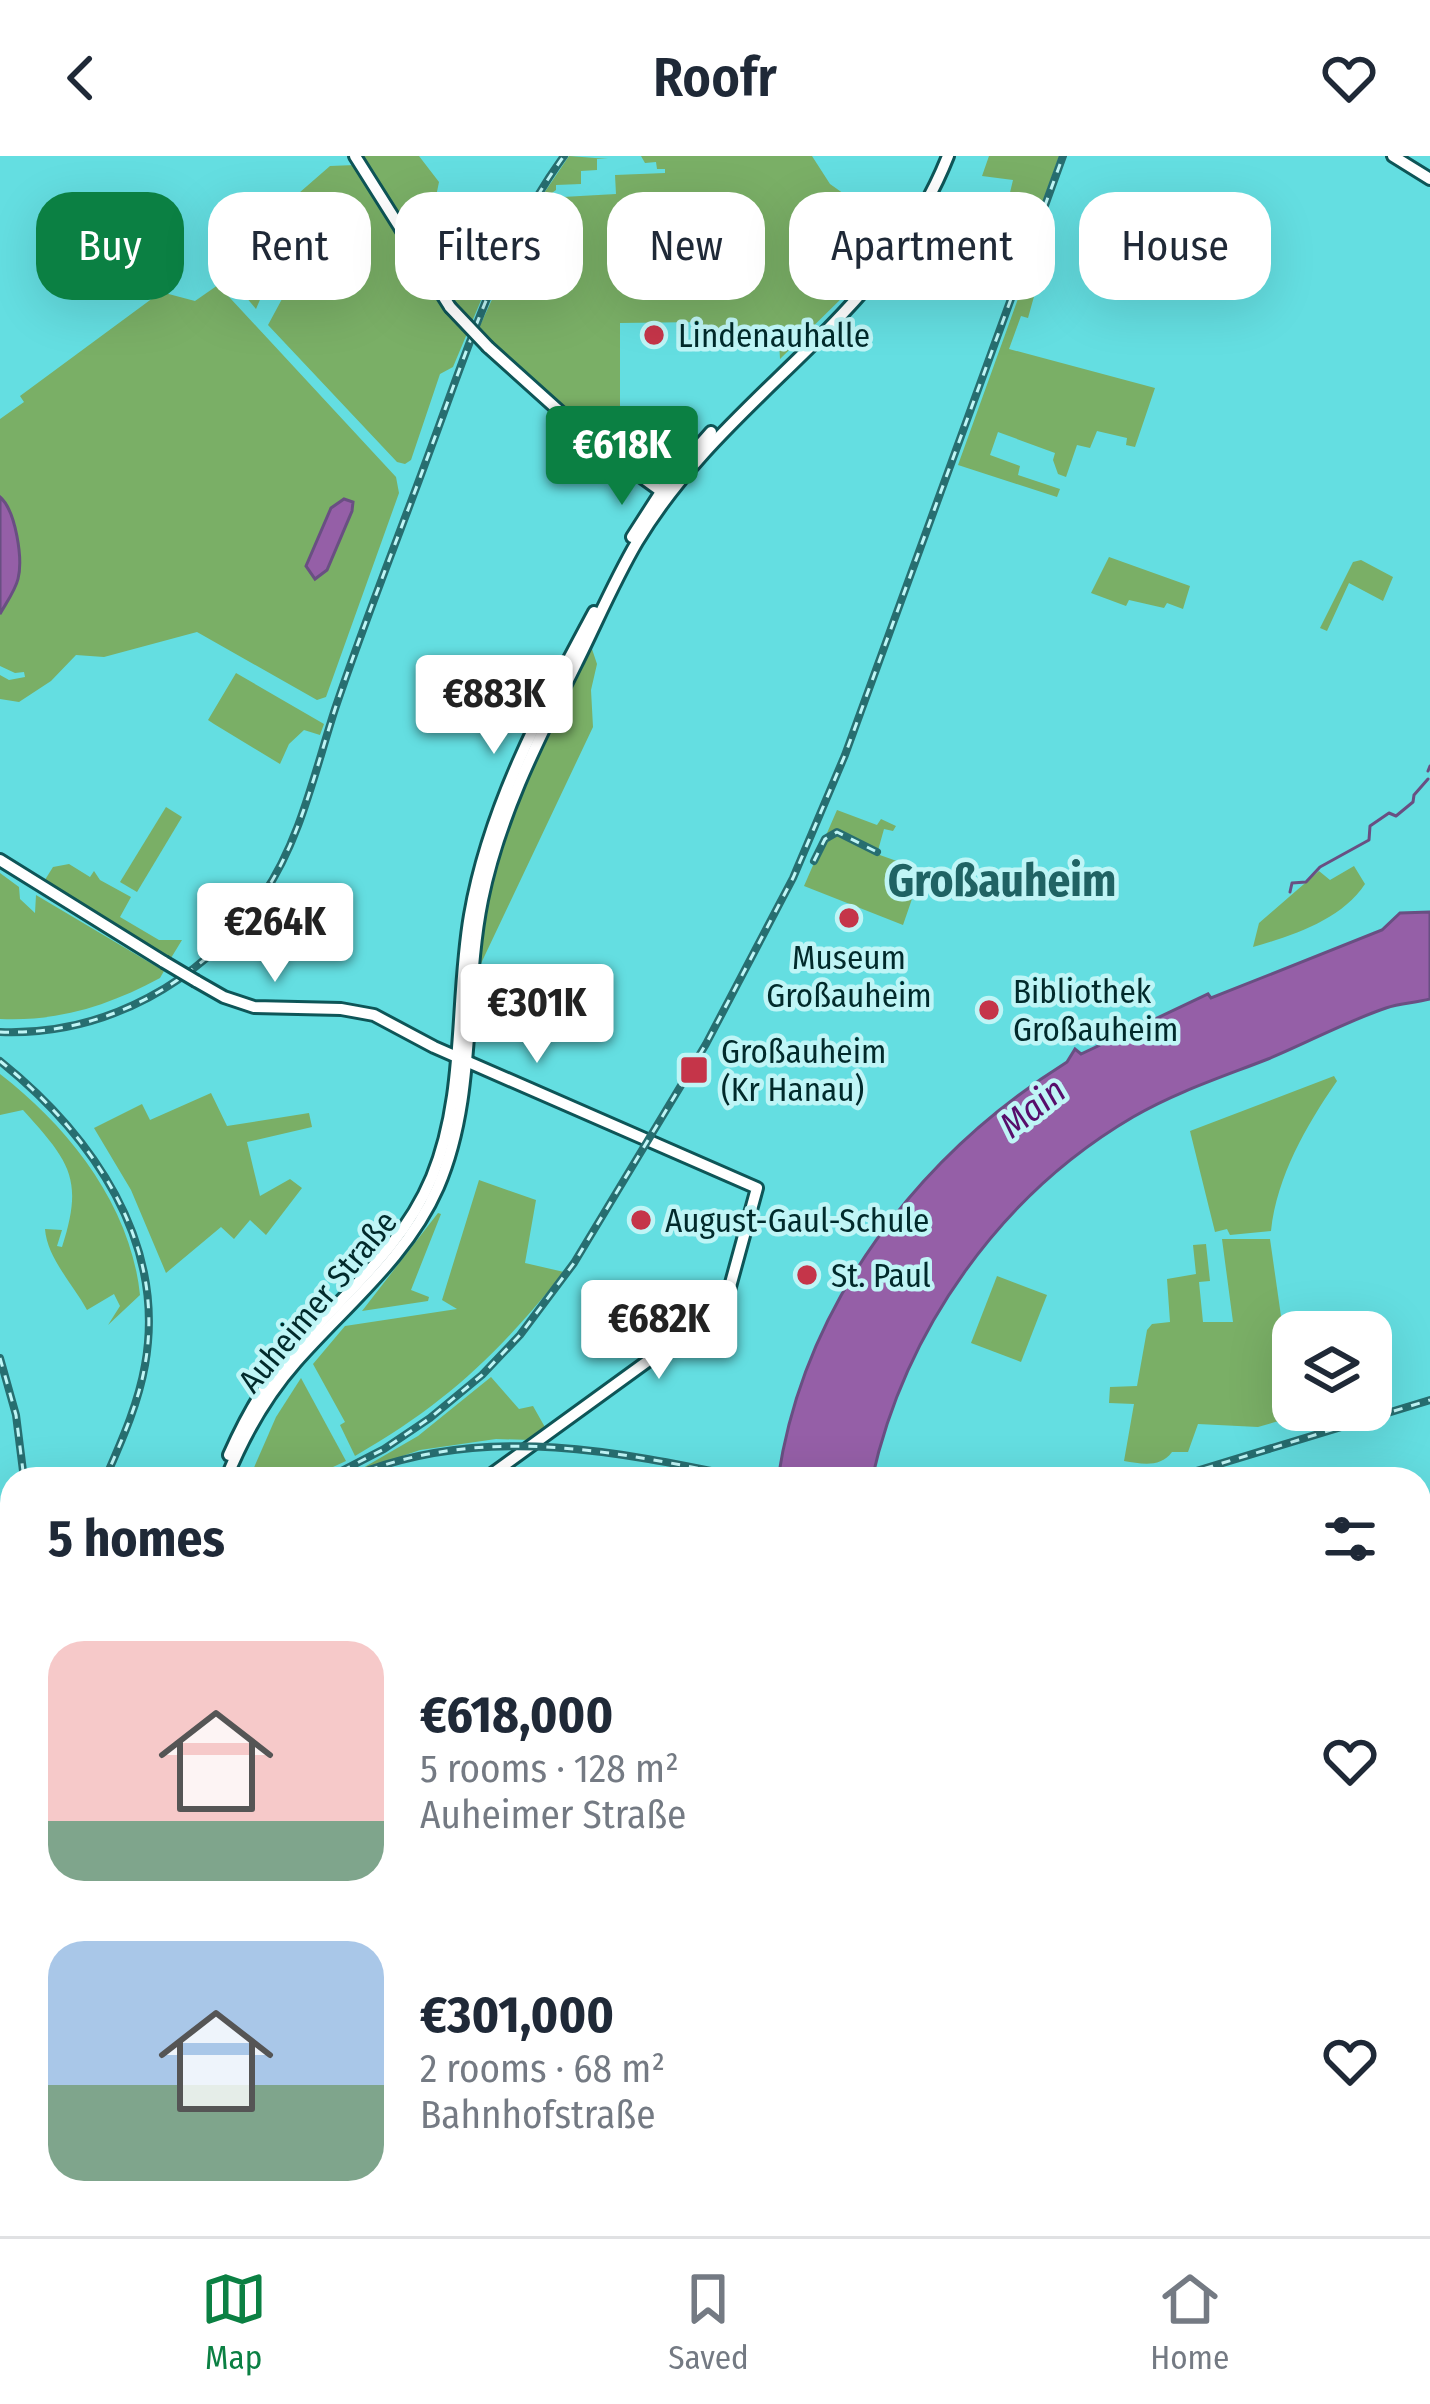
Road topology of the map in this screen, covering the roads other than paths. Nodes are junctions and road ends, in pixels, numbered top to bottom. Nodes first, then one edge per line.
1 (356, 156) edge
2 (945, 156) edge
3 (1393, 156) edge
4 (1430, 179) edge
5 (664, 494) junction
6 (0, 860) edge
7 (458, 1024) junction
8 (427, 1043) junction
9 (460, 1059) junction
10 (496, 1074) junction
11 (458, 1091) junction
12 (229, 1467) edge
13 (502, 1467) edge

1 - 5 main road, bridge
2 - 5 main road, Auheimer Straße
3 - 4 main road
5 - 7 main road, Auheimer Straße
5 - 9 main road, Auheimer Straße
6 - 8 main road, bridge
7 - 8 main road
7 - 9 main road, Auheimer Straße
8 - 9 main road
8 - 11 main road
9 - 10 main road
9 - 11 main road, Auheimer Straße
10 - 11 main road
10 - 13 main road
11 - 12 main road, Auheimer Straße

